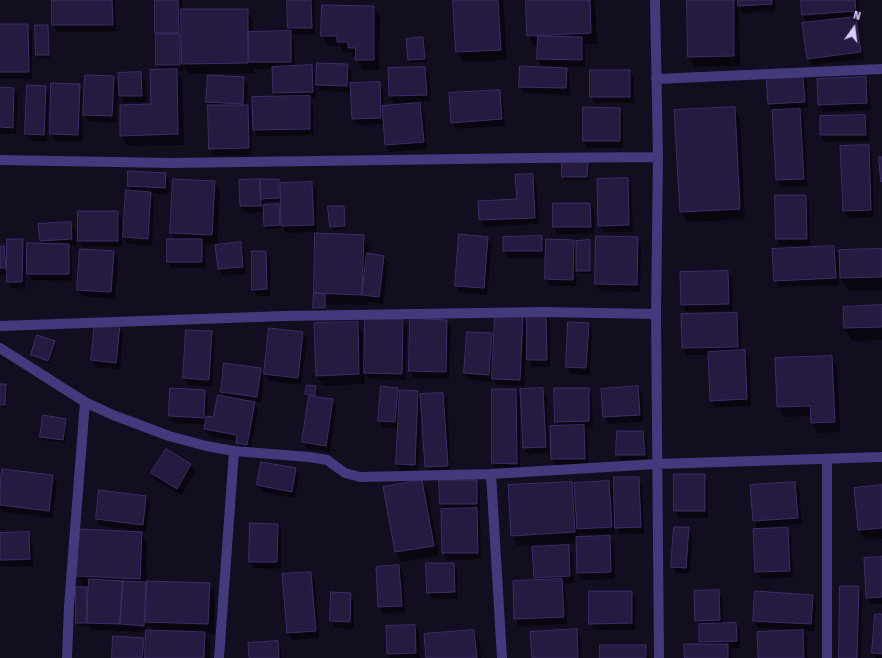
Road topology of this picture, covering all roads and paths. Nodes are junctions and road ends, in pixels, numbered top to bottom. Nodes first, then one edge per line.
1 (655, 0) edge
2 (882, 69) edge
3 (656, 79) junction
4 (658, 157) junction
5 (0, 160) edge
6 (656, 314) junction
7 (0, 326) edge
8 (0, 348) edge
9 (85, 402) junction
10 (234, 452) junction
11 (882, 457) edge
12 (827, 459) junction
13 (657, 464) junction
14 (491, 474) junction
15 (67, 658) edge
16 (219, 658) edge
17 (502, 658) edge
18 (659, 658) edge
19 (827, 658) edge

1 - 3 street
2 - 3 street
3 - 4 street
4 - 5 street
4 - 6 street
6 - 7 street
6 - 13 street
8 - 9 street
9 - 10 street
9 - 15 street
10 - 14 street
10 - 16 street
11 - 12 street
12 - 13 street
12 - 19 street
13 - 14 street
13 - 18 street
14 - 17 street

